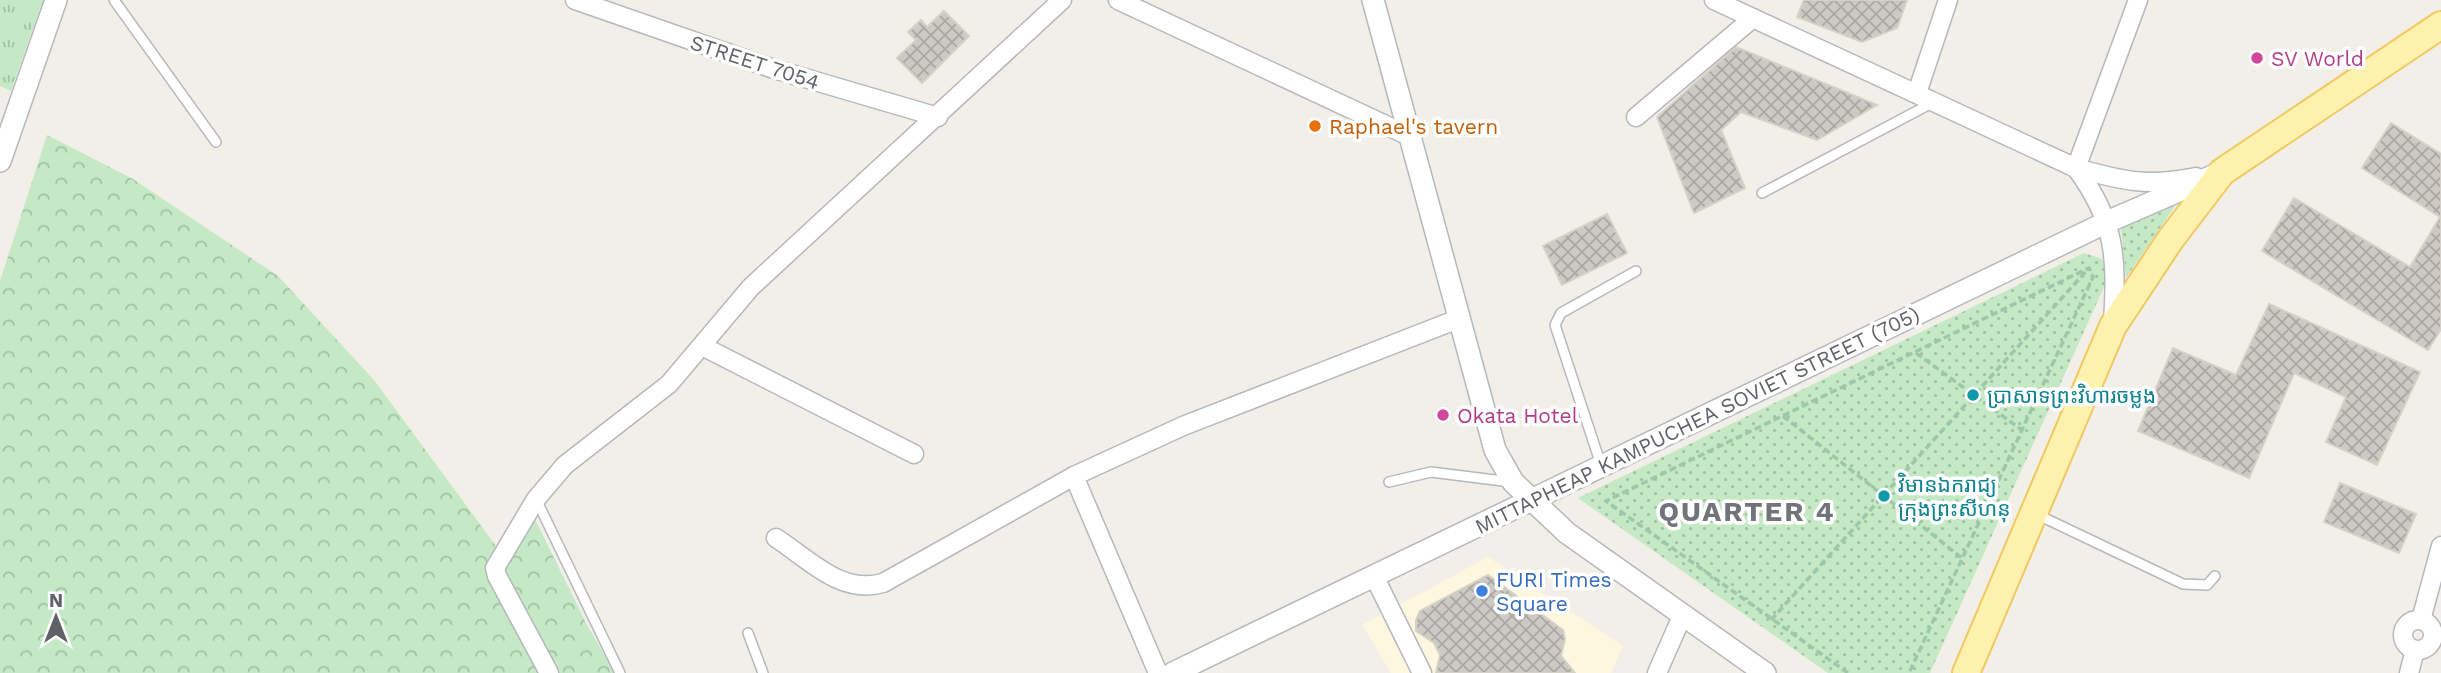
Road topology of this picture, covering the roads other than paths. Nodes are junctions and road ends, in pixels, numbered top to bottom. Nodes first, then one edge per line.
1 (57, 0) edge
2 (114, 0) edge
3 (575, 0) edge
4 (1062, 0) edge
5 (1118, 0) edge
6 (1373, 0) edge
7 (1714, 0) edge
8 (1948, 0) edge
9 (2138, 0) edge
10 (1753, 18) junction
11 (2441, 25) edge
12 (1917, 93) junction
13 (1934, 102) junction
14 (938, 117) junction
15 (1636, 117) dead end
16 (1409, 135) junction
17 (216, 142) dead end
18 (0, 161) edge
19 (2076, 168) junction
20 (2222, 172) junction
21 (1762, 193) dead end
22 (2107, 222) junction
23 (1636, 271) dead end
24 (1458, 319) junction
25 (2113, 326) junction
26 (702, 346) junction
27 (914, 454) dead end
28 (1602, 466) junction
29 (1074, 476) junction
30 (1389, 482) dead end
31 (1513, 482) junction
32 (536, 499) junction
33 (1532, 499) junction
34 (2034, 513) junction
35 (776, 538) dead end
36 (2441, 546) edge
37 (1374, 576) junction
38 (2215, 576) dead end
39 (1683, 614) junction
40 (748, 632) dead end
41 (549, 673) edge
42 (620, 673) edge
43 (763, 673) edge
44 (1158, 673) edge
45 (1173, 673) edge
46 (1423, 673) edge
47 (1657, 673) edge
48 (1765, 673) edge
49 (1966, 673) edge
50 (2409, 673) edge

1 - 18 street
2 - 17 lane
3 - 14 street, STREET 7054
4 - 14 street
5 - 16 street
6 - 16 street
7 - 10 street
8 - 12 street
9 - 19 street
10 - 12 street
10 - 15 street
11 - 20 main road, MITTAPHEAP KAMPUCHEA SOVIET STREET (705)
12 - 13 street
13 - 19 street
13 - 21 lane
14 - 26 street
16 - 24 street
19 - 20 street
19 - 22 street
20 - 22 street, MITTAPHEAP KAMPUCHEA SOVIET STREET (705)
20 - 25 main road, MITTAPHEAP KAMPUCHEA SOVIET STREET (705)
22 - 25 street
22 - 28 street, MITTAPHEAP KAMPUCHEA SOVIET STREET (705)
23 - 28 lane
24 - 29 street
24 - 31 street
25 - 34 main road, MITTAPHEAP KAMPUCHEA SOVIET STREET (705)
26 - 27 street
26 - 32 street
28 - 33 street, MITTAPHEAP KAMPUCHEA SOVIET STREET (705)
29 - 35 street
29 - 44 street
30 - 31 lane
31 - 33 street
32 - 41 street
32 - 42 lane
33 - 37 street, MITTAPHEAP KAMPUCHEA SOVIET STREET (705)
33 - 39 street
34 - 38 lane
34 - 49 main road, MITTAPHEAP KAMPUCHEA SOVIET STREET (705)
36 - 50 street
37 - 45 street, MITTAPHEAP KAMPUCHEA SOVIET STREET (705)
37 - 46 street
39 - 47 street
39 - 48 street
40 - 43 lane

